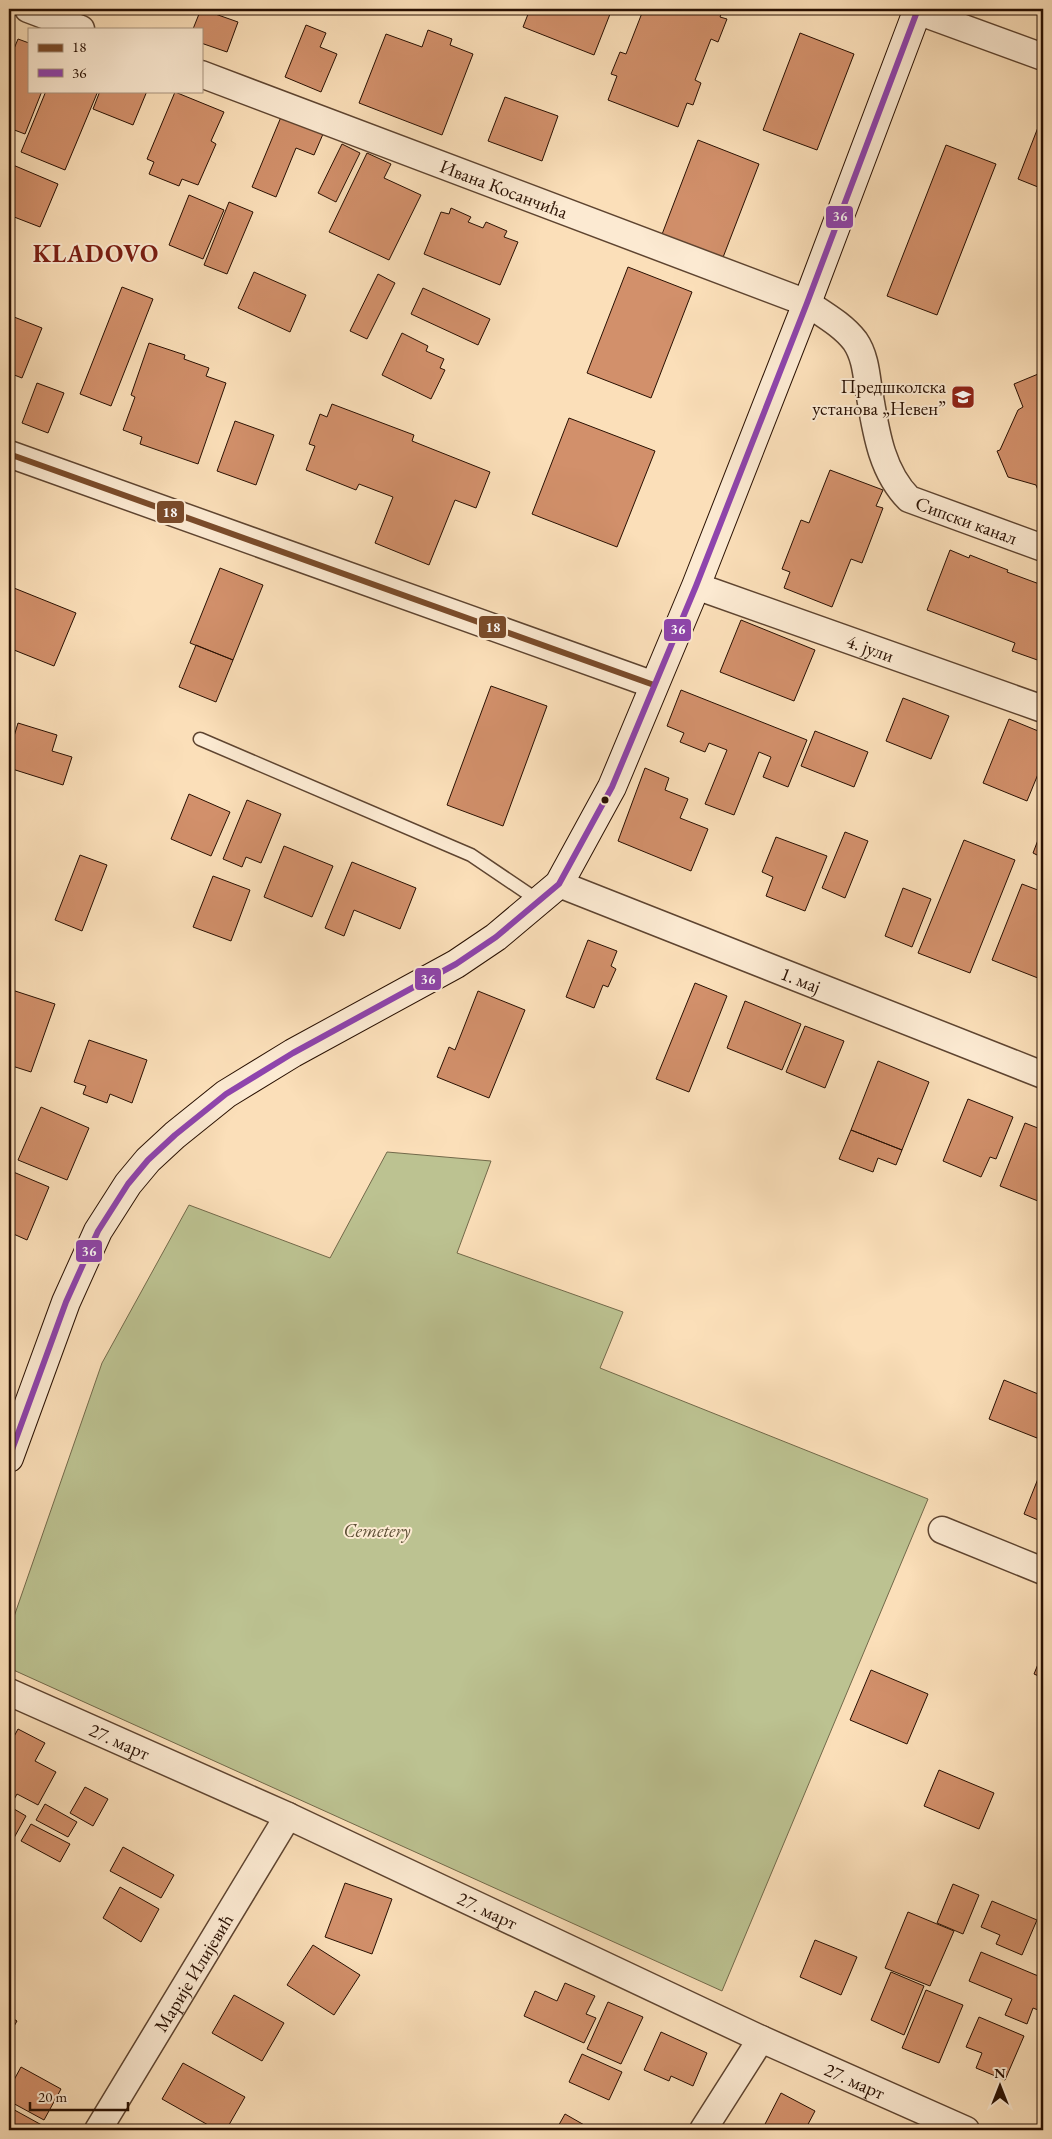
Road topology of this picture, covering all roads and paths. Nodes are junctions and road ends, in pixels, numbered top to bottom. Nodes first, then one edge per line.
1 (28, 9) edge
2 (916, 9) edge
3 (79, 28) edge
4 (1043, 57) edge
5 (202, 74) edge
6 (807, 302) junction
7 (9, 454) edge
8 (1043, 548) edge
9 (696, 586) junction
10 (654, 685) junction
11 (1043, 710) edge
12 (200, 739) dead end
13 (559, 884) junction
14 (539, 902) junction
15 (1043, 1076) edge
16 (9, 1458) edge
17 (942, 1530) dead end
18 (1043, 1571) edge
19 (9, 1692) edge
20 (288, 1816) junction
21 (761, 2039) junction
22 (98, 2130) edge
23 (703, 2130) edge
24 (966, 2130) edge

1 - 3 street
2 - 4 street
2 - 6 main road
5 - 6 street, Ивана Косанчића
6 - 8 street, Сипски канал
6 - 9 main road
7 - 10 street
9 - 10 main road
9 - 11 street, 4. јули
10 - 13 main road
12 - 14 lane
13 - 14 main road
13 - 15 street, 1. мај
14 - 16 main road
17 - 18 street
19 - 20 street, 27. март
20 - 21 street, 27. март
20 - 22 street, Марије Илијевић
21 - 23 street
21 - 24 street, 27. март

